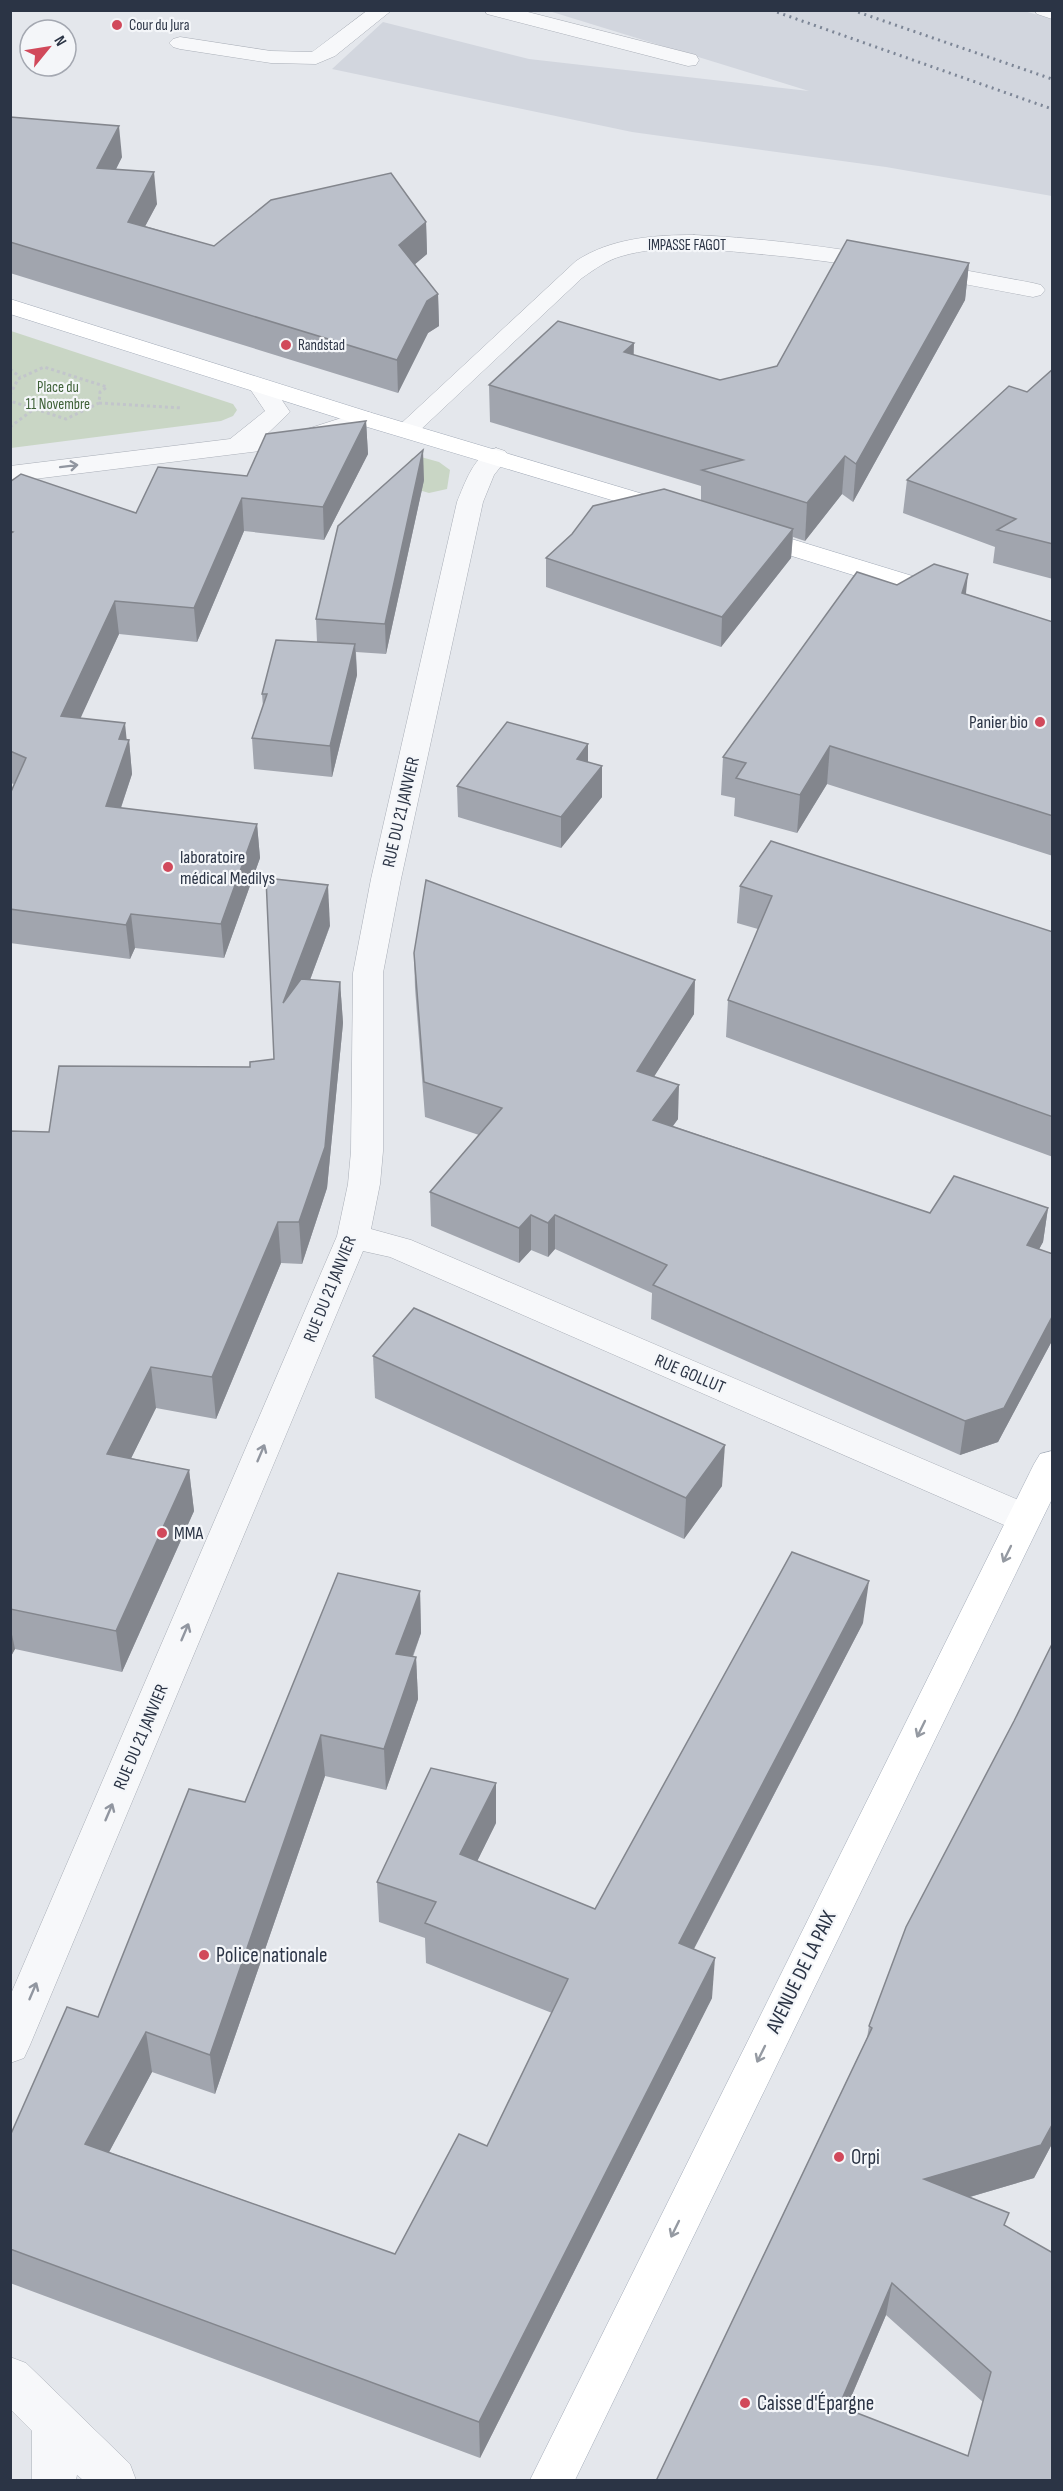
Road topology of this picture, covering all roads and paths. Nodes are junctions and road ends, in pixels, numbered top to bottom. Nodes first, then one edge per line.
1 (382, 10) edge
2 (494, 10) edge
3 (1044, 10) edge
4 (1053, 13) edge
5 (180, 43) dead end
6 (688, 60) dead end
7 (1033, 290) dead end
8 (10, 306) edge
9 (10, 369) edge
10 (20, 377) junction
11 (260, 386) junction
12 (10, 395) edge
13 (10, 401) edge
14 (99, 403) junction
15 (34, 408) junction
16 (186, 408) dead end
17 (363, 418) junction
18 (10, 427) edge
19 (406, 430) junction
20 (239, 444) junction
21 (496, 456) junction
22 (10, 474) edge
23 (694, 517) edge
24 (728, 528) edge
25 (963, 601) edge
26 (353, 1236) junction
27 (1053, 1464) edge
28 (1024, 1518) junction
29 (10, 2045) edge
30 (10, 2378) edge
31 (55, 2422) junction
32 (54, 2481) edge
33 (114, 2481) edge
34 (552, 2481) edge

1 - 5 street
2 - 6 street
3 - 4 street
7 - 19 street, IMPASSE FAGOT
8 - 11 main road
9 - 10 path
10 - 12 path
10 - 14 path
11 - 17 main road
11 - 20 street
13 - 15 path
14 - 15 path
14 - 16 path
15 - 18 path
17 - 19 main road
17 - 20 street
19 - 21 main road
22 -> 20 street
21 - 23 main road
21 - 26 street, RUE DU 21 JANVIER
24 - 25 main road
26 - 28 street, RUE GOLLUT
29 -> 26 street, RUE DU 21 JANVIER
27 - 28 main road, AVENUE DE LA PAIX
28 -> 34 main road, AVENUE DE LA PAIX
30 - 31 street
31 - 32 street
31 - 33 street

